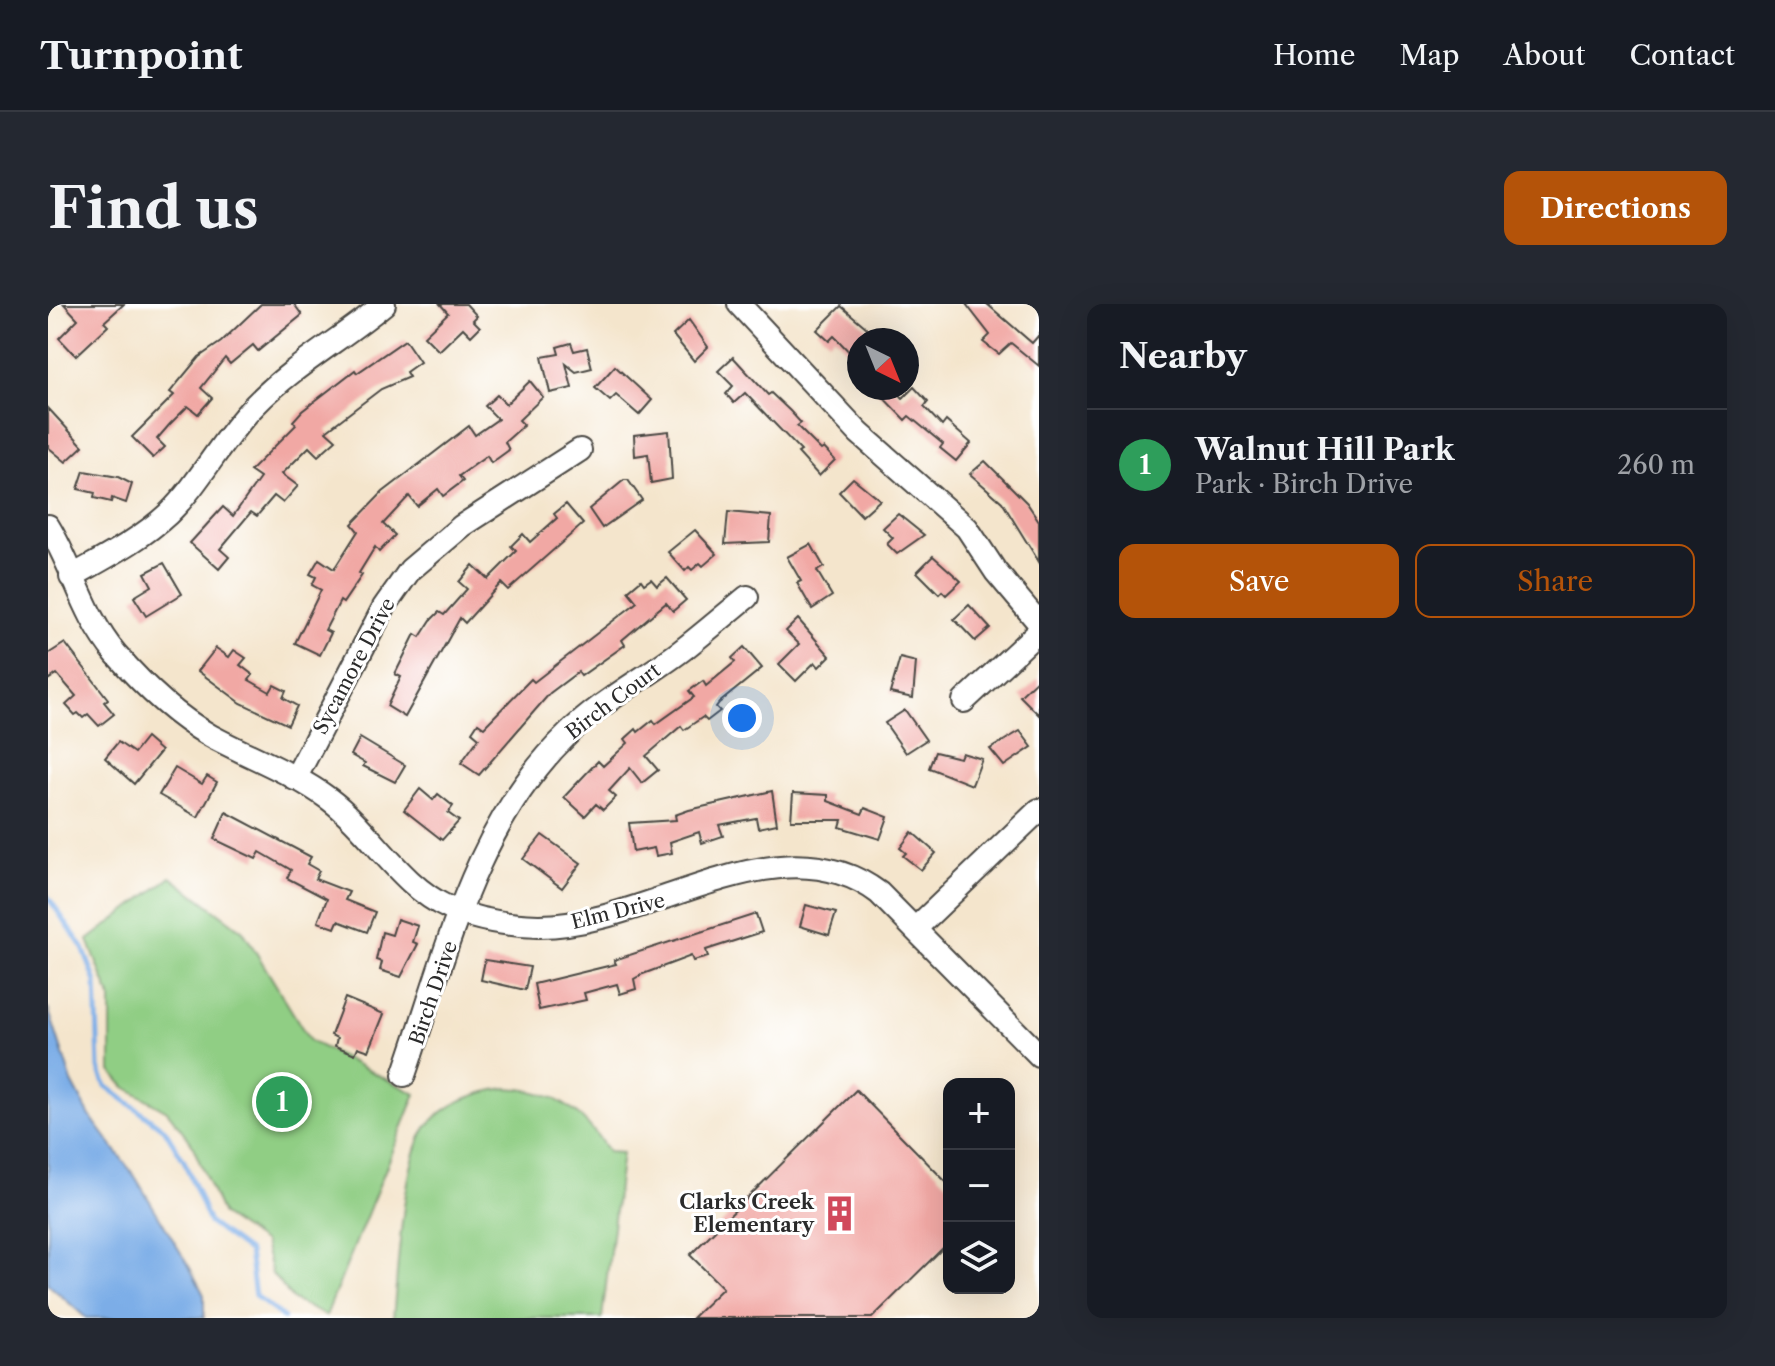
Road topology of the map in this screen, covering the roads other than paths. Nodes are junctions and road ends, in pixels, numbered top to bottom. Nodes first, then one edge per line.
1 (384, 304) edge
2 (739, 304) edge
3 (580, 450) dead end
4 (48, 526) edge
5 (71, 577) junction
6 (747, 597) dead end
7 (1039, 623) edge
8 (1039, 631) edge
9 (964, 701) dead end
10 (295, 779) junction
11 (1039, 810) edge
12 (461, 912) junction
13 (916, 928) junction
14 (1039, 1055) edge
15 (404, 1075) dead end

1 - 5 street
2 - 7 street
3 - 10 street, Sycamore Drive
4 - 5 street, Elm Drive
5 - 10 street, Elm Drive
6 - 12 street, Birch Court
8 - 9 street
10 - 12 street, Elm Drive
11 - 13 street
12 - 13 street, Elm Drive
12 - 15 street, Birch Drive
13 - 14 street, Elm Drive

